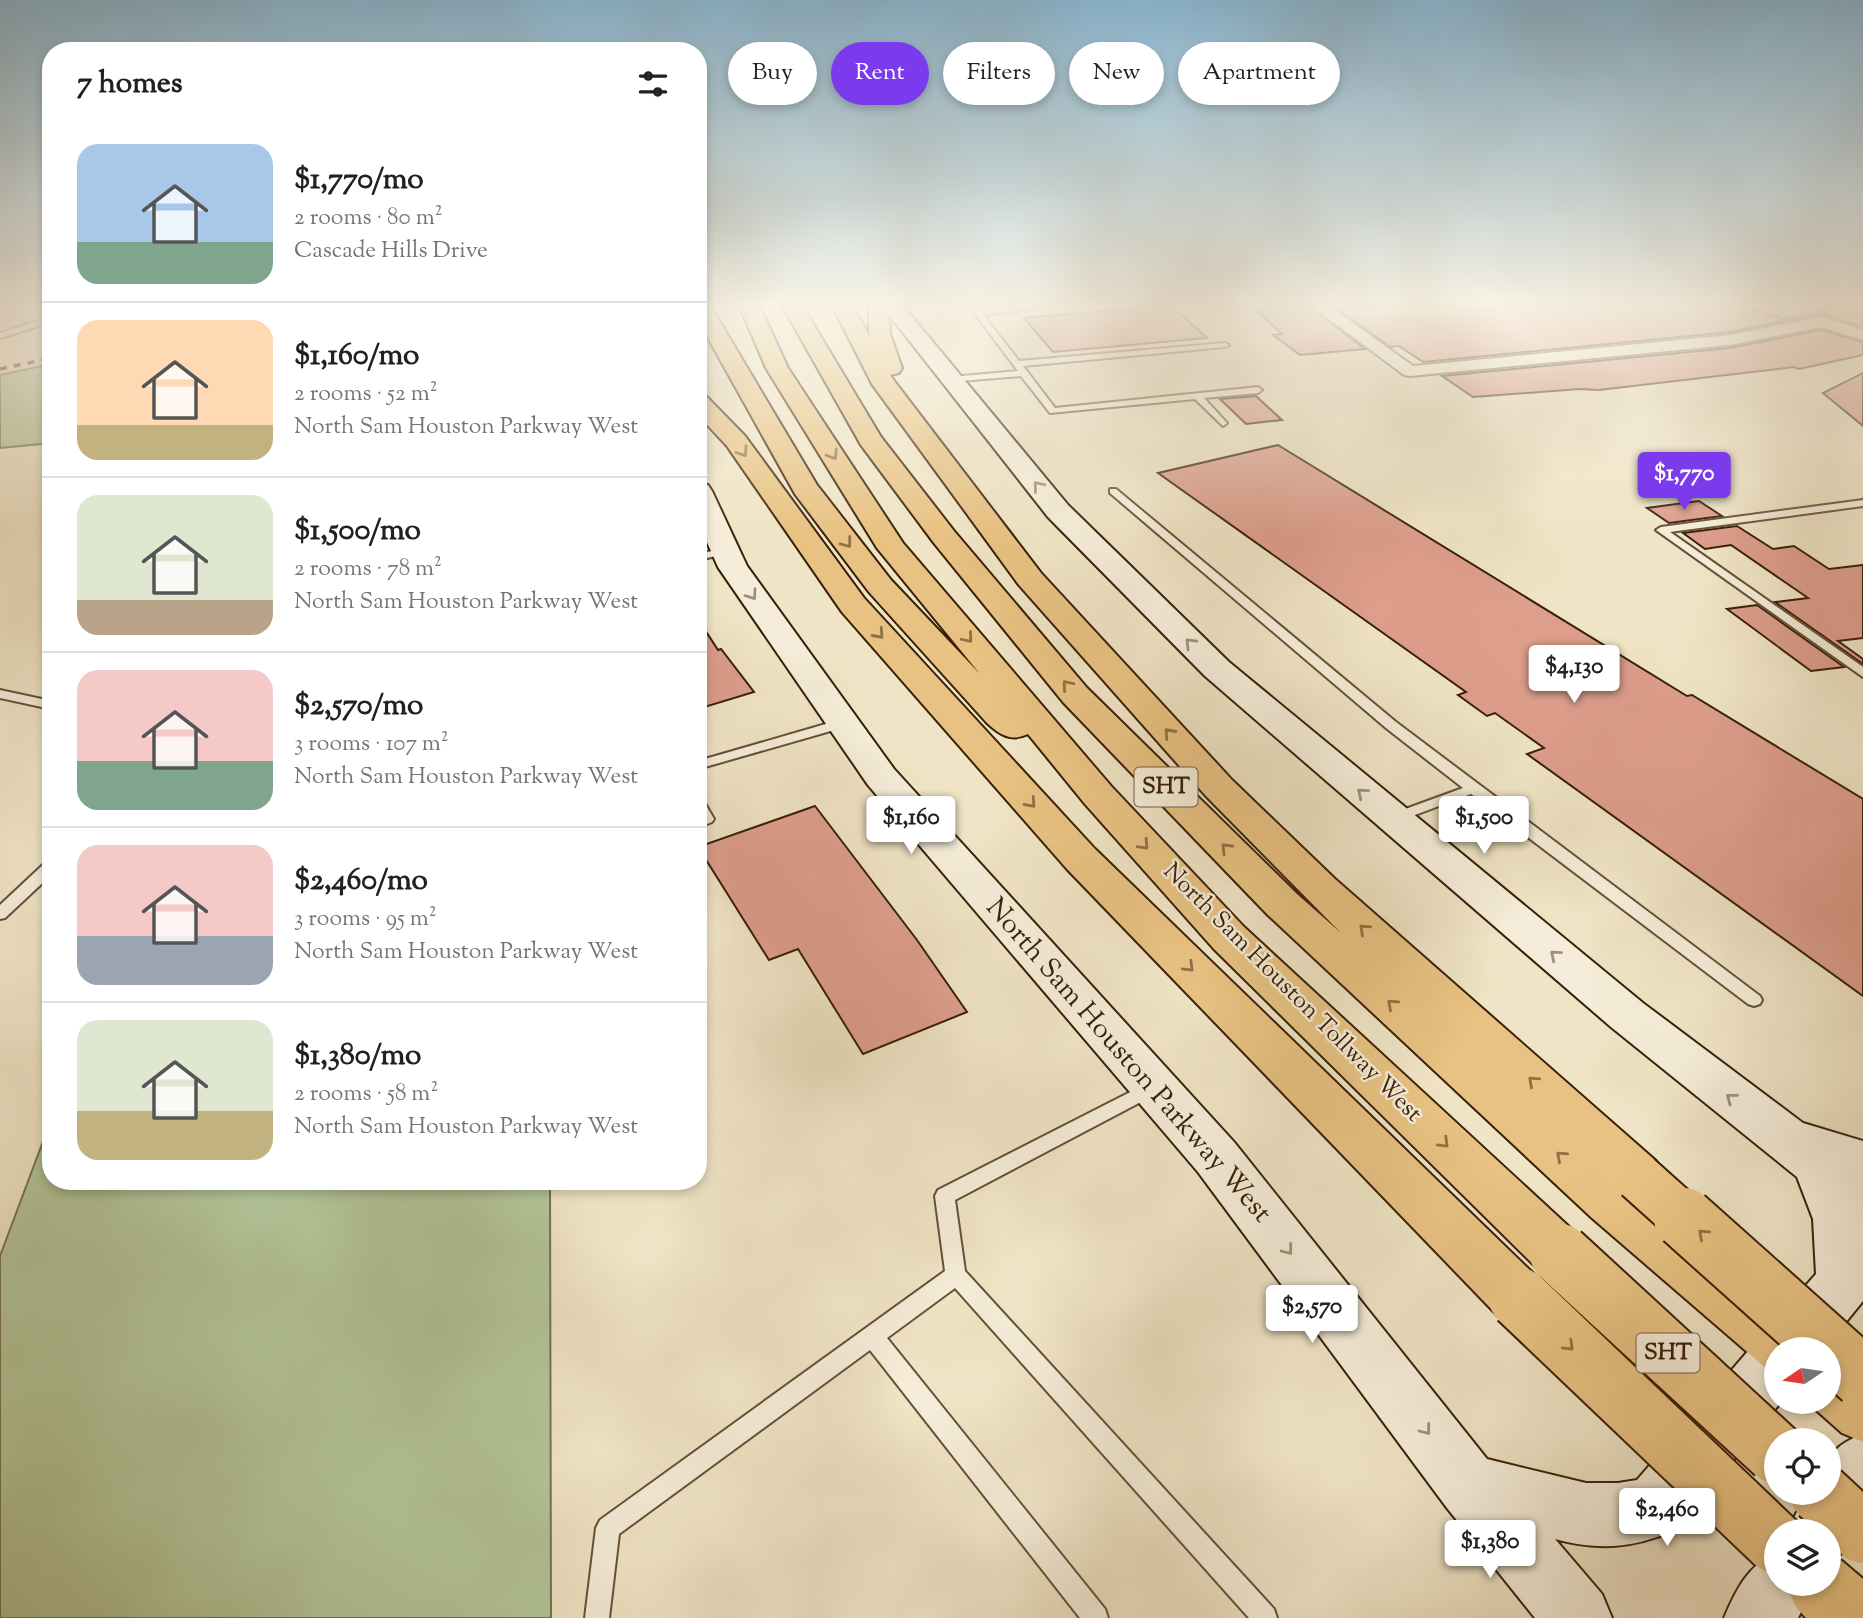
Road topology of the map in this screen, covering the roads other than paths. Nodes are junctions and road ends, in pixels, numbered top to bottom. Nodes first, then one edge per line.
1 (743, 383) edge
2 (786, 383) edge
3 (837, 383) edge
4 (883, 383) edge
5 (896, 383) edge
6 (953, 383) edge
7 (1031, 383) edge
8 (1258, 390) dead end
9 (1198, 397) junction
10 (707, 411) edge
11 (1223, 423) dead end
12 (1113, 491) dead end
13 (1863, 503) edge
14 (707, 532) edge
15 (712, 554) edge
16 (1863, 673) edge
17 (1130, 689) junction
18 (0, 694) edge
19 (42, 703) edge
20 (843, 723) junction
21 (707, 762) edge
22 (1473, 789) junction
23 (1098, 795) junction
24 (1392, 819) junction
25 (42, 874) edge
26 (0, 914) edge
27 (1754, 1000) dead end
28 (1154, 1086) junction
29 (1820, 1155) edge
30 (1625, 1189) junction
31 (1863, 1199) edge
32 (956, 1275) junction
33 (872, 1336) junction
34 (1776, 1337) edge
35 (1798, 1337) edge
36 (1764, 1377) edge
37 (1863, 1378) edge
38 (1841, 1394) edge
39 (1863, 1412) edge
40 (1764, 1442) edge
41 (1863, 1465) edge
42 (1469, 1486) junction
43 (1833, 1505) edge
44 (1826, 1519) edge
45 (1764, 1532) edge
46 (1863, 1533) edge
47 (1774, 1596) edge
48 (1832, 1596) edge
49 (597, 1618) edge
50 (1096, 1618) edge
51 (1265, 1618) edge
52 (1578, 1618) edge
53 (1758, 1618) edge
54 (1855, 1618) edge

1 -> 23 highway
2 -> 23 highway, North Sam Houston Tollway West / SHT
30 -> 3 highway, SHT
4 - 17 highway
5 - 17 highway
24 -> 6 main road
7 - 9 lane
8 - 9 lane
9 - 11 lane
10 -> 45 highway, bridge
12 - 22 lane
13 - 16 lane
14 - 15 main road, North Sam Houston Parkway West
15 -> 20 main road, North Sam Houston Parkway West
30 -> 17 highway
18 - 19 lane
20 - 21 lane
20 - 28 main road, North Sam Houston Parkway West
22 - 24 lane
22 - 27 lane
23 -> 40 highway, North Sam Houston Tollway West / SHT, bridge
29 -> 24 main road
25 - 26 lane
28 - 32 lane
28 -> 42 main road, North Sam Houston Parkway West
29 - 31 main road
29 - 35 main road
30 - 34 highway, SHT
37 -> 30 highway, bridge
32 - 33 lane
32 - 51 lane
33 - 49 lane
33 - 50 lane
36 - 42 main road
38 - 39 highway
41 - 44 main road
42 - 52 main road, North Sam Houston Parkway West
43 - 46 highway, bridge
47 - 53 main road
48 - 54 highway

